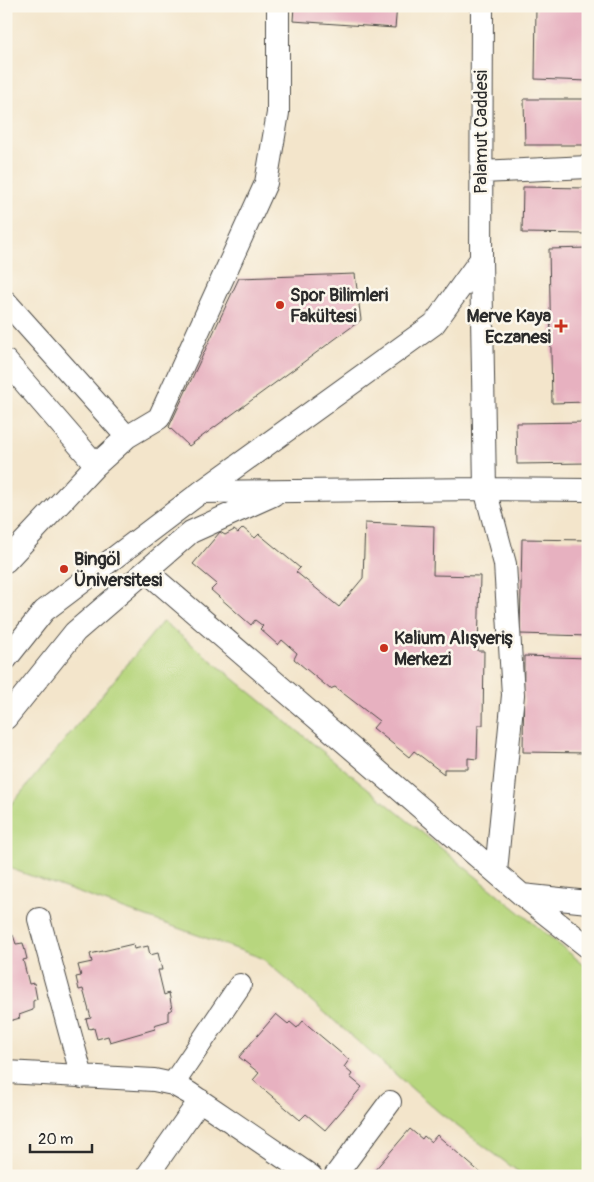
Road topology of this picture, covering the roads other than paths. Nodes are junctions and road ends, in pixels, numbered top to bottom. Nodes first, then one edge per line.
1 (278, 6) edge
2 (482, 6) edge
3 (588, 167) edge
4 (481, 172) junction
5 (481, 258) junction
6 (6, 302) edge
7 (6, 361) edge
8 (127, 437) junction
9 (96, 465) junction
10 (485, 488) junction
11 (588, 490) edge
12 (201, 492) junction
13 (281, 492) junction
14 (6, 561) edge
15 (146, 571) junction
16 (6, 659) edge
17 (6, 718) edge
18 (496, 872) junction
19 (522, 895) junction
20 (588, 902) edge
21 (39, 919) dead end
22 (588, 947) edge
23 (240, 985) dead end
24 (6, 1072) edge
25 (82, 1077) junction
26 (173, 1084) junction
27 (200, 1100) junction
28 (390, 1102) dead end
29 (147, 1176) edge
30 (311, 1176) edge
31 (335, 1176) edge

1 - 8 street
2 - 4 street, Palamut Caddesi
3 - 4 street
4 - 5 street, Palamut Caddesi
5 - 10 street, Palamut Caddesi
5 - 12 street
6 - 8 street
7 - 9 street
8 - 9 street
9 - 14 street
10 - 11 street
10 - 13 street
10 - 18 street, Palamut Caddesi
12 - 13 street
12 - 16 street
13 - 15 street
15 - 17 street
15 - 18 street
18 - 19 street
19 - 20 street
19 - 22 street
21 - 25 street
23 - 26 street
24 - 25 street
25 - 26 street
26 - 27 street
27 - 29 street
27 - 30 street
28 - 31 street

